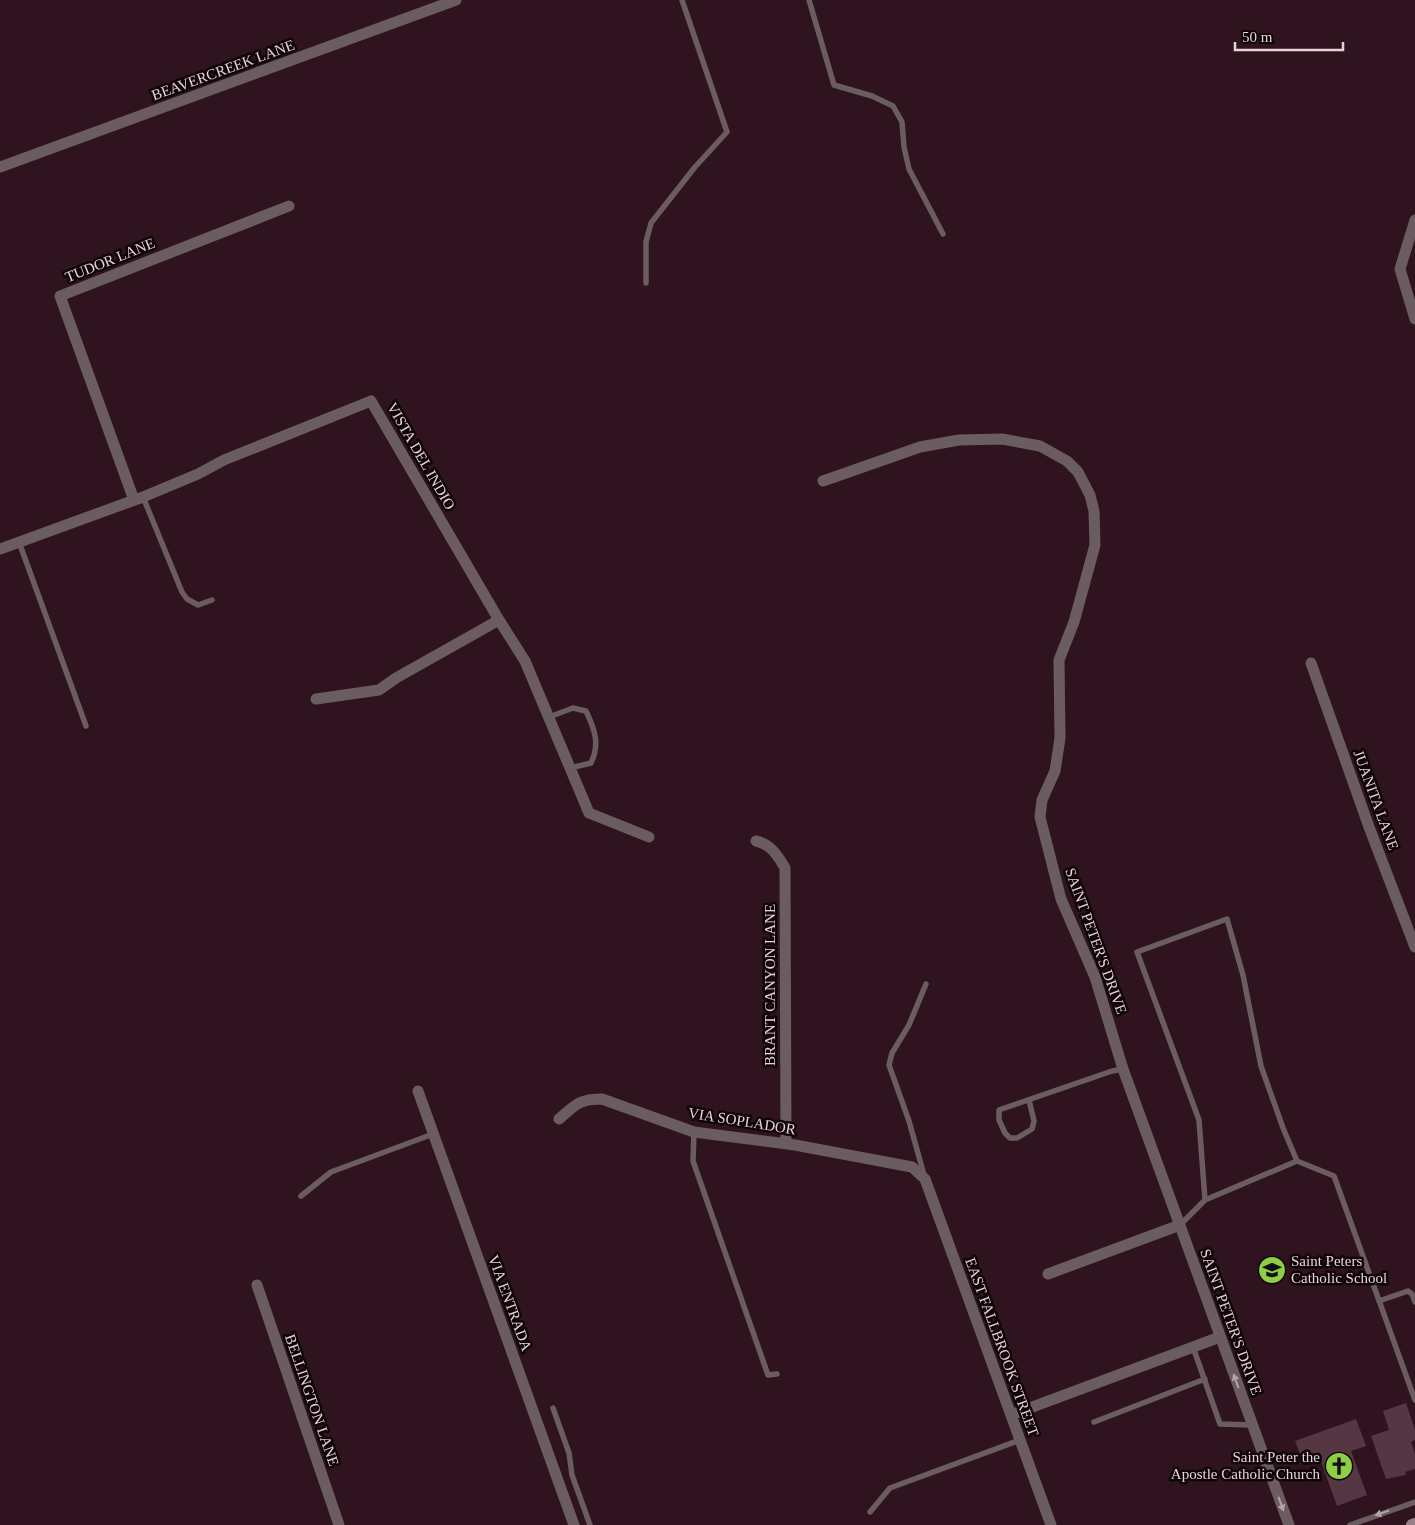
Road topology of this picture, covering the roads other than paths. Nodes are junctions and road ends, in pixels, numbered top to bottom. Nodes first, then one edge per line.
1 (456, 0) edge
2 (682, 0) edge
3 (809, 0) edge
4 (0, 167) edge
5 (289, 206) dead end
6 (1415, 220) edge
7 (943, 234) dead end
8 (646, 283) dead end
9 (1415, 318) edge
10 (823, 481) dead end
11 (138, 498) junction
12 (19, 542) junction
13 (0, 549) edge
14 (212, 600) dead end
15 (499, 620) junction
16 (1311, 663) dead end
17 (316, 699) dead end
18 (549, 717) junction
19 (86, 726) dead end
20 (570, 768) junction
21 (648, 837) dead end
22 (756, 841) dead end
23 (1415, 947) edge
24 (926, 984) dead end
25 (1123, 1069) junction
26 (418, 1091) dead end
27 (1029, 1100) junction
28 (559, 1119) dead end
29 (694, 1132) junction
30 (433, 1134) junction
31 (786, 1143) junction
32 (1297, 1161) junction
33 (925, 1179) junction
34 (301, 1196) dead end
35 (1204, 1200) junction
36 (1180, 1225) junction
37 (1048, 1274) dead end
38 (257, 1285) dead end
39 (1379, 1301) junction
40 (1415, 1302) edge
41 (1220, 1337) junction
42 (1194, 1347) junction
43 (777, 1374) dead end
44 (1205, 1379) junction
45 (1415, 1400) edge
46 (553, 1408) dead end
47 (1011, 1415) junction
48 (1094, 1422) dead end
49 (1252, 1425) junction
50 (1020, 1440) junction
51 (1415, 1502) edge
52 (870, 1512) dead end
53 (339, 1525) edge
54 (574, 1525) edge
55 (590, 1525) edge
56 (1051, 1525) edge
57 (1289, 1525) edge
58 (1350, 1525) edge

1 - 4 street, BEAVERCREEK LANE
2 - 8 lane
3 - 7 lane
5 - 11 street, TUDOR LANE
6 - 9 street
10 - 25 street, SAINT PETER'S DRIVE
11 - 12 street, VISTA DEL INDIO
11 - 14 lane
11 - 15 street, VISTA DEL INDIO
12 - 13 street, VISTA DEL INDIO
12 - 19 lane
15 - 17 street
15 - 18 street
16 - 23 street, JUANITA LANE
18 - 20 street
18 - 20 lane
20 - 21 street
22 - 31 street, BRANT CANYON LANE
24 - 33 lane
25 - 27 lane
25 - 36 street, SAINT PETER'S DRIVE
26 - 30 street, VIA ENTRADA
27 - 27 lane
28 - 29 street, VIA SOPLADOR
29 - 31 street, VIA SOPLADOR
29 - 43 lane
30 - 34 lane
30 - 54 street, VIA ENTRADA
31 - 33 street, VIA SOPLADOR
32 - 35 lane
32 - 35 lane
32 - 39 lane
33 - 47 street, EAST FALLBROOK STREET
35 - 36 lane
36 - 37 street
36 - 41 street, SAINT PETER'S DRIVE
38 - 53 street, BELLINGTON LANE
39 - 40 lane
39 - 45 lane
41 - 42 street
49 -> 41 street, SAINT PETER'S DRIVE
42 - 44 lane
42 - 47 street
44 - 48 lane
44 - 49 lane
46 - 55 lane
47 - 50 street, EAST FALLBROOK STREET
49 -> 57 street, SAINT PETER'S DRIVE
50 - 52 lane
50 - 56 street, EAST FALLBROOK STREET
51 -> 58 lane

